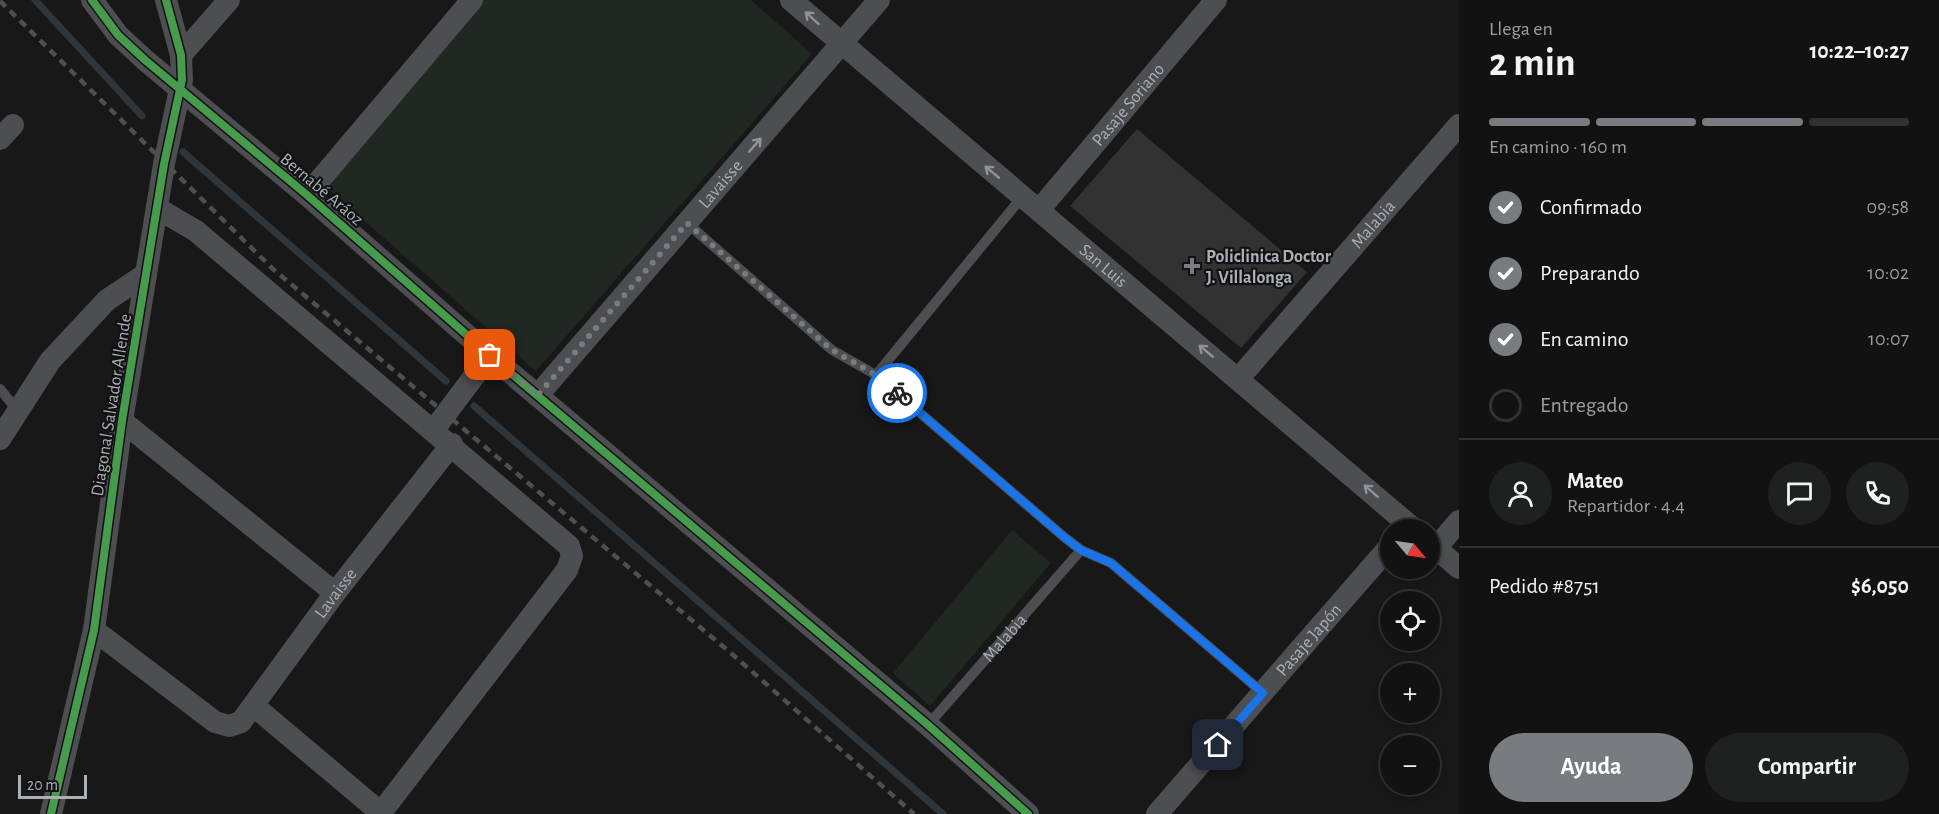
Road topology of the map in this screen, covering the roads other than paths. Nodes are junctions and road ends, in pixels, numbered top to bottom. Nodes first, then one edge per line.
1 (92, 0) edge
2 (166, 0) edge
3 (228, 0) edge
4 (472, 0) edge
5 (791, 0) edge
6 (879, 0) edge
7 (1216, 0) edge
8 (841, 45) junction
9 (181, 55) junction
10 (179, 90) junction
11 (1459, 125) edge
12 (307, 195) junction
13 (1031, 203) junction
14 (157, 208) junction
15 (687, 223) junction
16 (146, 274) junction
17 (490, 355) junction
18 (876, 375) junction
19 (1239, 378) junction
20 (0, 389) edge
21 (538, 395) junction
22 (17, 410) junction
23 (122, 421) junction
24 (433, 431) junction
25 (0, 439) edge
26 (452, 444) junction
27 (1400, 519) edge
28 (1459, 521) edge
29 (1440, 539) edge
30 (1081, 550) junction
31 (1440, 551) edge
32 (1380, 558) edge
33 (1459, 568) edge
34 (335, 593) junction
35 (94, 630) junction
36 (1263, 693) junction
37 (254, 706) junction
38 (928, 725) junction
39 (381, 813) edge
40 (51, 814) edge
41 (1028, 814) edge
42 (1157, 814) edge

1 - 10 street, Bernabé Aráoz
2 - 9 street, Diagonal Salvador Allende
3 - 9 street
4 - 12 street
8 -> 5 street, San Luis
6 - 8 street, Lavaisse
7 - 13 street, Pasaje Soriano
13 -> 8 street, San Luis
15 -> 8 street, Lavaisse
9 - 10 street, Diagonal Salvador Allende
10 - 12 street, Bernabé Aráoz
10 - 14 street, Diagonal Salvador Allende
11 - 19 street, Malabia
12 - 17 street, Bernabé Aráoz
13 - 18 lane, Pasaje Soriano
19 -> 13 street, San Luis
14 - 16 street, Diagonal Salvador Allende
14 - 24 street
15 - 18 lane
15 - 21 street, Lavaisse
16 - 22 street
16 - 23 street, Diagonal Salvador Allende
17 - 21 street, Bernabé Aráoz
17 - 24 street
18 - 30 lane
27 -> 19 street, San Luis
20 - 22 lane
21 - 38 street, Bernabé Aráoz
22 - 25 street
23 - 34 street
23 - 35 street, Diagonal Salvador Allende
24 - 26 street
26 - 34 street, Lavaisse
26 - 39 street
28 - 29 street
30 - 36 lane
30 - 38 lane, Malabia
31 - 33 street
32 - 36 street, Pasaje Japón
34 - 37 street, Lavaisse
35 - 37 street, Lavaisse
35 - 40 street, Diagonal Salvador Allende
36 - 42 street, Pasaje Japón
37 - 39 street
38 - 41 street, Bernabé Aráoz

